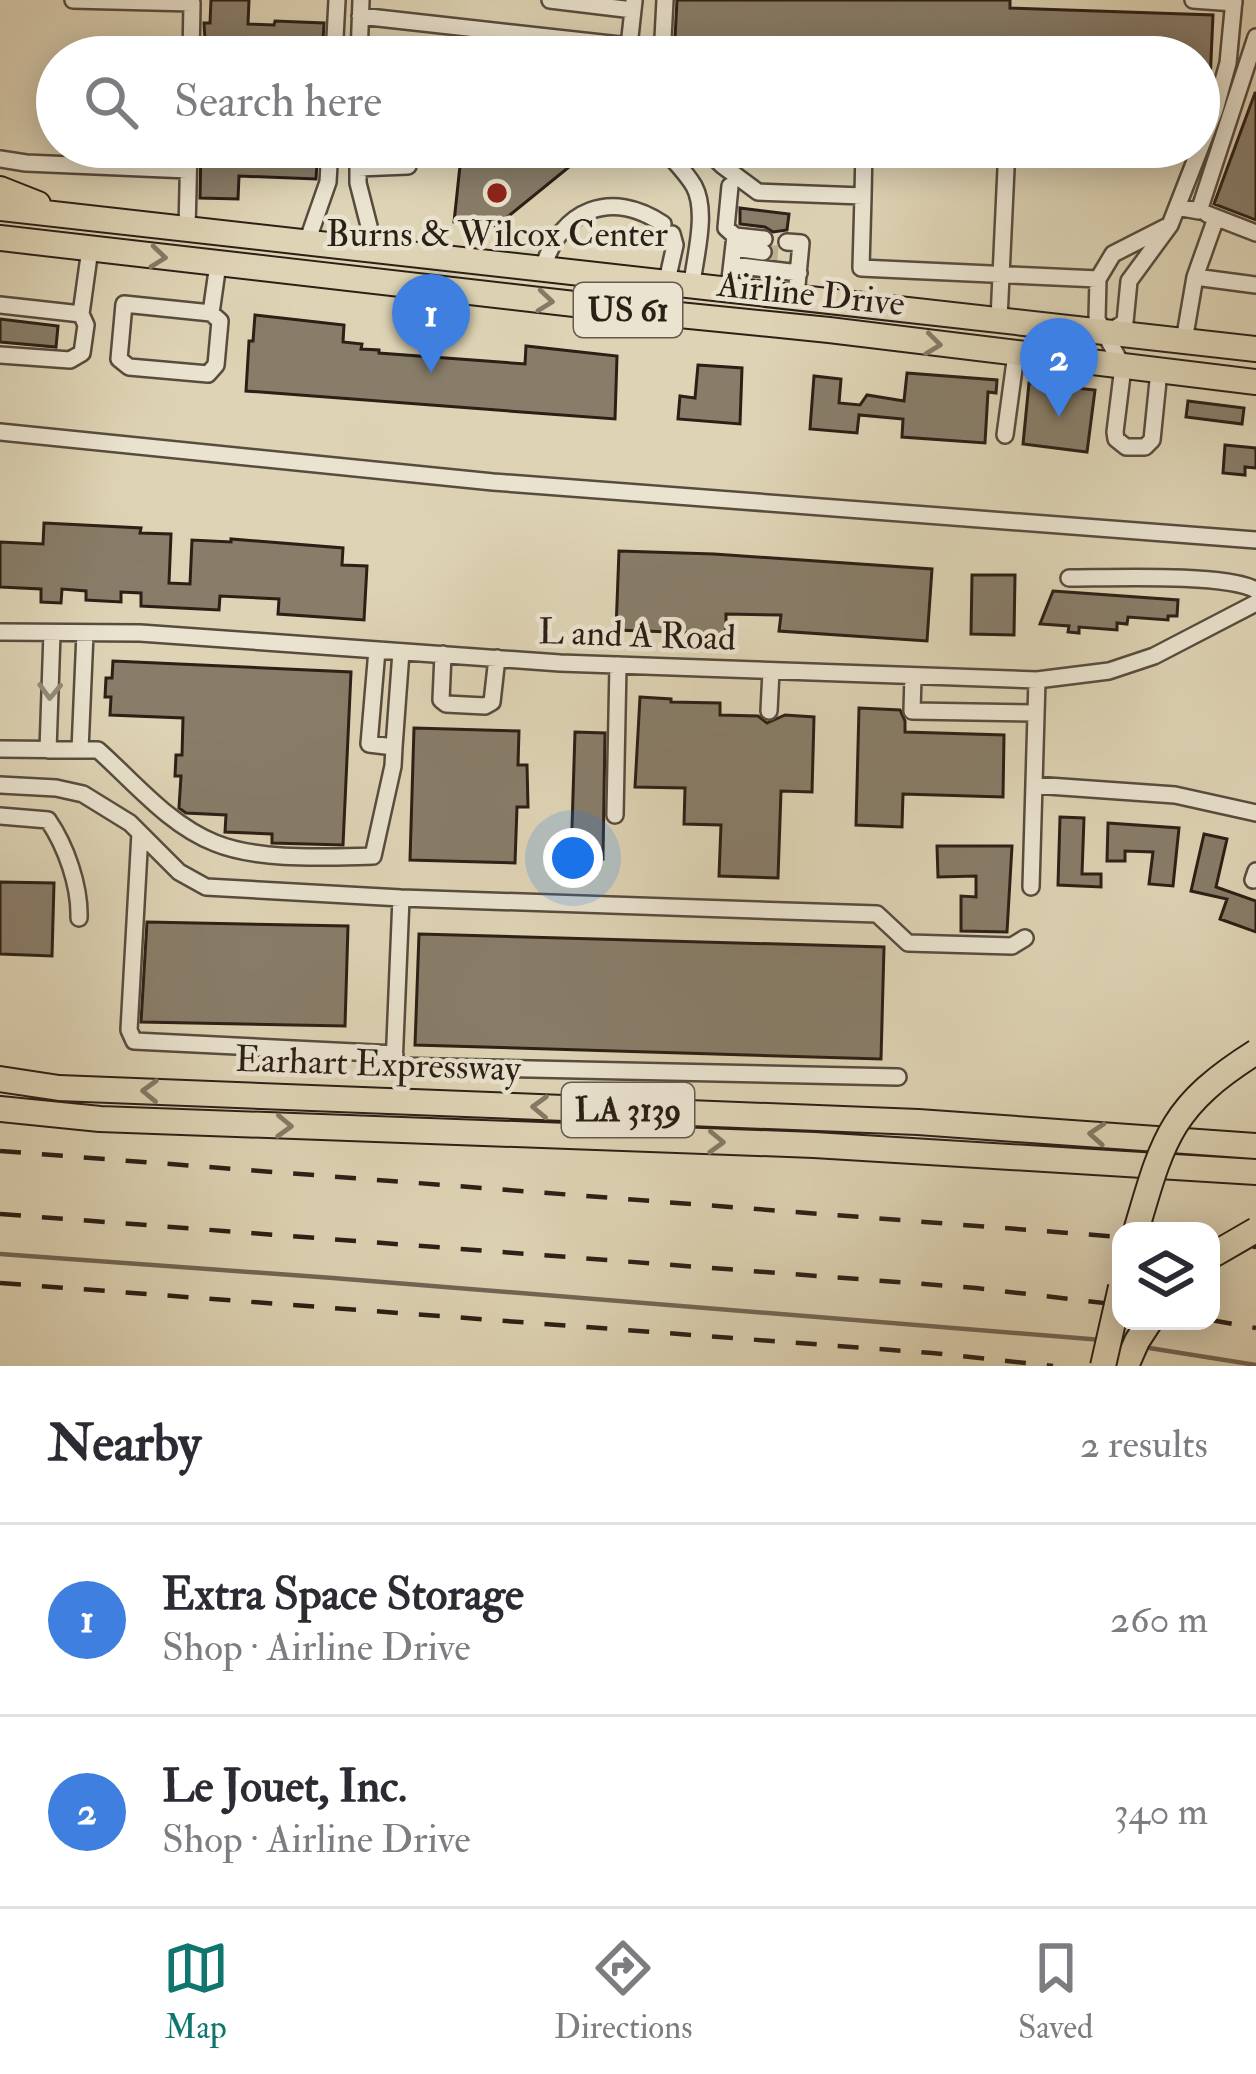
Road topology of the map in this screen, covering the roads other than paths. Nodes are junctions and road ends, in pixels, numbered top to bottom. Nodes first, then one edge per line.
1 (73, 0) edge
2 (337, 0) edge
3 (550, 0) edge
4 (665, 0) edge
5 (1193, 0) edge
6 (1234, 1) edge
7 (634, 5) edge
8 (361, 8) edge
9 (520, 34) joint
10 (191, 36) edge
11 (335, 36) edge
12 (532, 36) edge
13 (627, 36) edge
14 (663, 36) edge
15 (1256, 37) edge
16 (1220, 81) edge
17 (1220, 145) edge
18 (0, 159) edge
19 (36, 163) edge
20 (142, 168) edge
21 (329, 168) edge
22 (358, 168) edge
23 (680, 168) edge
24 (726, 168) edge
25 (864, 168) edge
26 (1006, 168) edge
27 (1189, 168) edge
28 (1212, 168) edge
29 (188, 170) joint
30 (730, 186) dead end
31 (0, 189) edge
32 (863, 196) junction
33 (1177, 207) junction
34 (0, 208) edge
35 (1198, 211) junction
36 (55, 214) junction
37 (1216, 218) junction
38 (1169, 225) junction
39 (187, 229) junction
40 (1256, 233) edge
41 (0, 238) edge
42 (307, 242) junction
43 (763, 245) tunnel mouth
44 (90, 249) junction
45 (368, 249) junction
46 (214, 263) junction
47 (734, 265) junction
48 (543, 268) junction
49 (861, 268) junction
50 (1002, 274) junction
51 (1196, 278) junction
52 (1097, 279) junction
53 (679, 283) junction
54 (1256, 286) edge
55 (859, 302) junction
56 (0, 304) edge
57 (211, 313) junction
58 (81, 314) junction
59 (999, 319) junction
60 (739, 321) junction
61 (1106, 333) junction
62 (1184, 341) junction
63 (1256, 349) edge
64 (1016, 354) junction
65 (0, 355) edge
66 (1123, 367) junction
67 (1160, 371) junction
68 (1256, 382) edge
69 (0, 432) edge
70 (1005, 435) dead end
71 (1256, 540) edge
72 (1070, 578) dead end
73 (1256, 590) edge
74 (1256, 603) edge
75 (0, 614) edge
76 (6, 633) edge
77 (52, 633) junction
78 (85, 633) junction
79 (377, 650) junction
80 (401, 652) junction
81 (443, 655) junction
82 (496, 658) junction
83 (618, 665) junction
84 (770, 670) junction
85 (913, 676) junction
86 (1037, 680) junction
87 (769, 711) dead end
88 (1036, 713) junction
89 (394, 748) junction
90 (0, 749) edge
91 (48, 750) junction
92 (80, 750) junction
93 (0, 785) edge
94 (1034, 785) junction
95 (1256, 813) edge
96 (615, 815) dead end
97 (0, 816) edge
98 (140, 833) junction
99 (1031, 886) dead end
100 (401, 898) junction
101 (79, 918) dead end
102 (1025, 938) dead end
103 (1256, 1052) edge
104 (395, 1054) junction
105 (898, 1077) dead end
106 (0, 1078) edge
107 (0, 1109) edge
108 (1256, 1146) edge
109 (1256, 1172) edge
110 (1139, 1222) edge
111 (1256, 1230) edge
112 (1220, 1251) edge
113 (1112, 1324) edge
114 (1144, 1330) edge
115 (1102, 1366) edge
116 (1126, 1366) edge

1 - 10 street
2 - 11 street
3 - 7 street
4 - 14 street
5 - 6 street
6 - 16 street
7 - 13 street
8 - 9 street
9 - 12 street
15 - 17 street
18 - 19 street
20 - 29 street
21 - 42 street
22 - 45 street
23 - 53 street
24 - 32 street
25 - 32 street
26 - 50 street
27 - 33 street
28 - 35 street
29 - 39 street
30 - 47 street
31 - 36 highway
32 - 49 street
33 - 35 street
33 - 38 street
34 - 36 highway, Airline Drive / US 61
35 - 37 street
36 - 39 highway, Airline Drive / US 61
37 - 40 street
37 - 51 street
38 - 52 street
38 - 61 street
39 - 42 highway, Airline Drive / US 61
41 - 44 highway, Airline Drive / US 61
42 - 45 highway, Airline Drive / US 61
42 - 46 highway
43 - 47 street
44 -> 46 highway, Airline Drive / US 61
44 - 58 street
45 - 48 highway, Airline Drive / US 61
46 - 57 street
46 -> 60 highway, Airline Drive / US 61
47 - 53 highway, Airline Drive / US 61
47 - 55 highway, Airline Drive / US 61
47 - 60 highway
48 - 53 highway, Airline Drive / US 61
48 - 53 street
49 - 50 street
49 - 55 street
50 - 52 street
50 - 59 street
51 - 54 street
51 - 62 street
52 - 61 street
55 - 59 highway, Airline Drive / US 61
56 - 58 street
57 - 57 street
58 - 65 street
59 - 61 highway, Airline Drive / US 61
60 -> 64 highway, Airline Drive / US 61
61 - 62 highway, Airline Drive / US 61
61 - 66 street
62 - 63 highway, Airline Drive / US 61
64 - 66 highway, Airline Drive / US 61
64 - 70 street
66 - 67 highway, Airline Drive / US 61
66 - 67 street
67 - 68 highway, Airline Drive / US 61
69 - 71 street
72 - 73 street
74 - 86 street, L and A Road
75 - 76 street
76 - 77 street, L and A Road
77 - 78 street, L and A Road
77 -> 91 street
78 - 79 street, L and A Road
78 - 92 street
79 - 80 street, L and A Road
79 - 89 street
80 - 81 street, L and A Road
80 - 89 street
81 - 82 street, L and A Road
81 - 82 street
82 - 83 street, L and A Road
83 - 84 street, L and A Road
83 - 96 street
84 - 85 street, L and A Road
84 - 87 street
85 - 86 street, L and A Road
85 - 88 street
86 - 88 street
88 - 94 street
89 - 92 street
90 - 91 street
91 - 92 street
93 - 98 street
94 - 95 street
94 - 99 street
97 - 101 street
98 - 100 street
98 - 104 street
100 - 102 street
100 - 104 street
103 - 110 highway, bridge
104 - 105 street
108 -> 106 highway, Earhart Expressway / LA 3139
107 -> 109 highway, Earhart Expressway / LA 3139
111 - 112 highway, bridge
113 - 115 highway, bridge
114 - 116 highway

